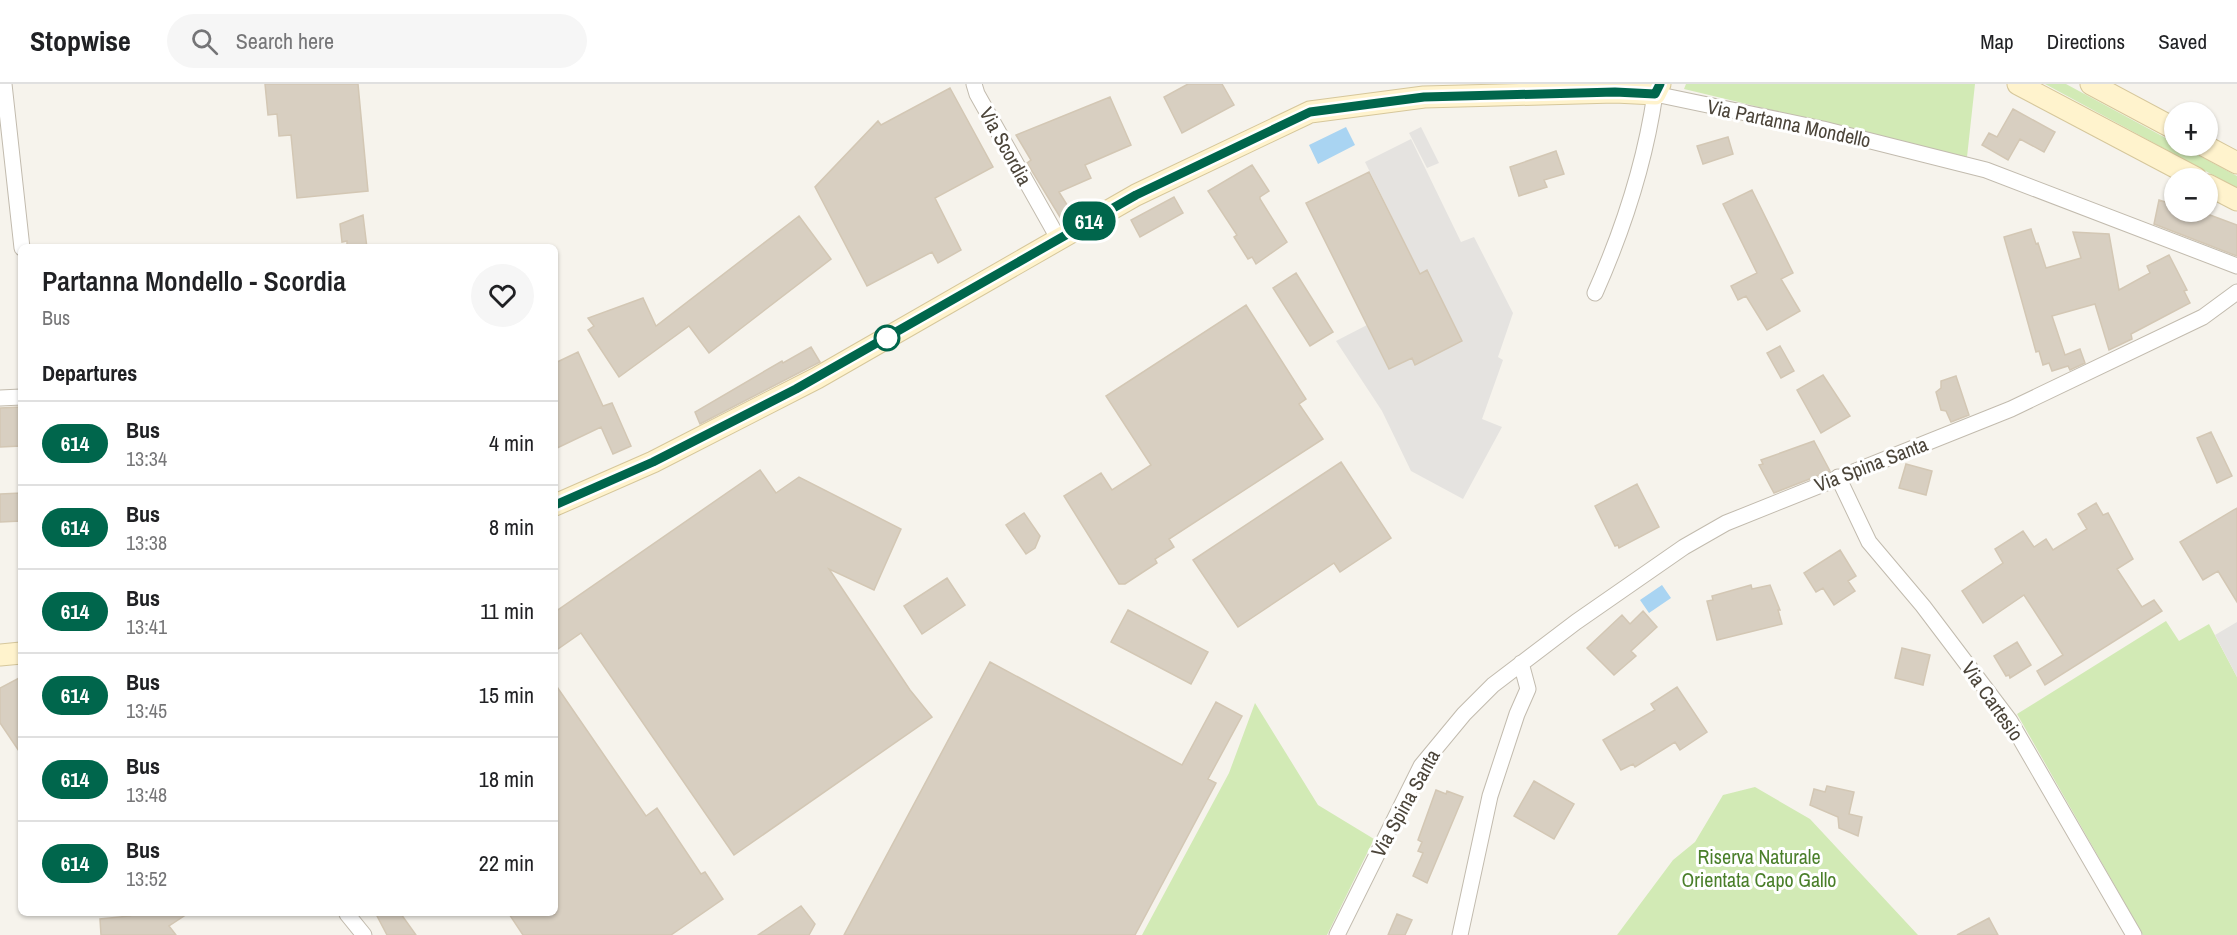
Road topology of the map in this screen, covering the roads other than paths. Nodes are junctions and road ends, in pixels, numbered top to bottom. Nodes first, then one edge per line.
1 (4, 84) edge
2 (975, 84) edge
3 (2018, 84) edge
4 (2091, 84) edge
5 (1616, 88) edge
6 (1658, 89) edge
7 (2164, 123) edge
8 (5, 137) edge
9 (2218, 153) edge
10 (2237, 163) edge
11 (2177, 168) edge
12 (2218, 190) edge
13 (2237, 200) edge
14 (1058, 238) junction
15 (21, 244) edge
16 (2237, 266) edge
17 (2237, 292) edge
18 (1595, 293) dead end
19 (18, 397) edge
20 (0, 398) edge
21 (1838, 477) junction
22 (558, 504) edge
23 (18, 653) edge
24 (0, 656) edge
25 (1521, 663) junction
26 (349, 916) edge
27 (1459, 933) edge
28 (364, 935) edge
29 (1337, 935) edge
30 (2134, 935) edge

1 - 8 street
2 - 14 street, Via Scordia
3 - 11 main road
4 - 7 main road
5 - 6 main road, Via Partanna Mondello
5 - 14 main road, Via Partanna Mondello
6 - 16 street, Via Partanna Mondello
6 - 18 street
8 - 15 street
9 - 10 main road
12 - 13 main road
14 - 22 main road, Via Partanna Mondello
17 - 21 street, Via Spina Santa
19 - 20 street
21 - 25 street, Via Spina Santa
21 - 30 street, Via Cartesio
23 - 24 main road
25 - 27 street
25 - 29 street, Via Spina Santa
26 - 28 street

